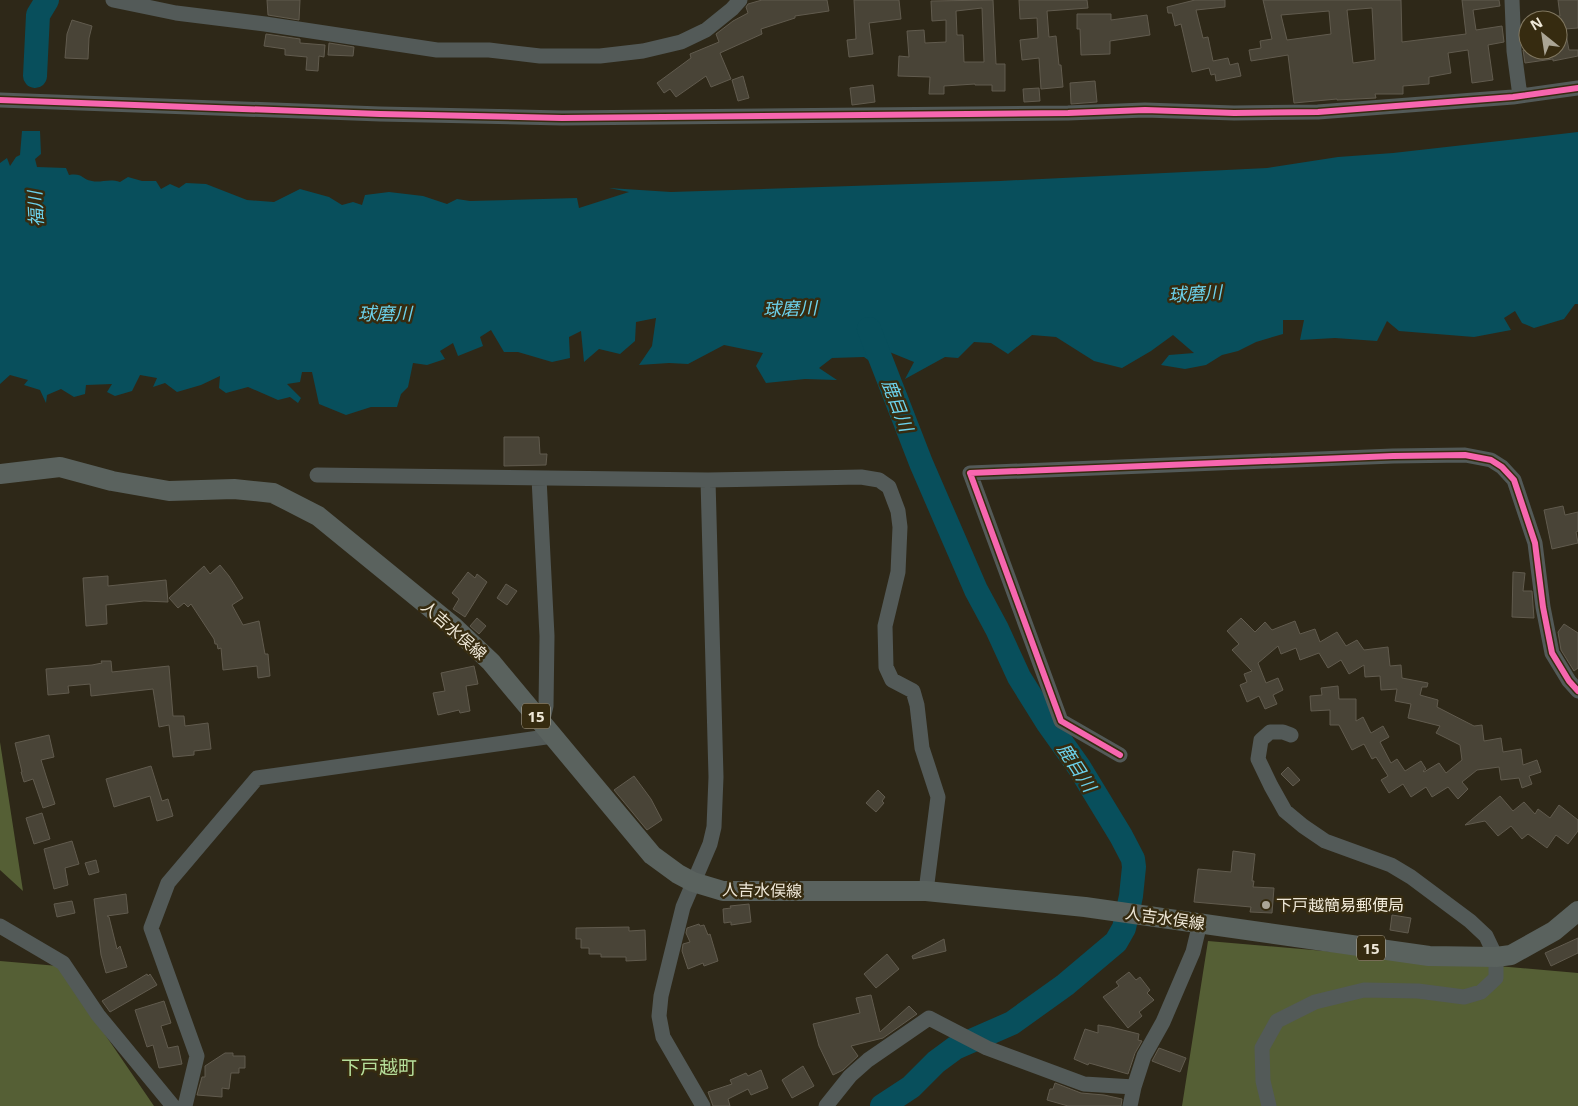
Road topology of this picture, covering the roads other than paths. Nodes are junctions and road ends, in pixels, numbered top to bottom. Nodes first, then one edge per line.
1 (113, 0) edge
2 (740, 0) edge
3 (1512, 0) edge
4 (1578, 88) edge
5 (1520, 96) junction
6 (0, 100) edge
7 (0, 474) edge
8 (316, 475) dead end
9 (539, 478) junction
10 (708, 480) junction
11 (1578, 691) edge
12 (548, 730) junction
13 (1290, 735) dead end
14 (1120, 755) dead end
15 (693, 882) junction
16 (926, 891) junction
17 (1578, 911) edge
18 (1200, 923) junction
19 (0, 926) edge
20 (1496, 957) junction
21 (1134, 1087) junction
22 (172, 1106) edge
23 (185, 1106) edge
24 (702, 1106) edge
25 (826, 1106) edge
26 (1130, 1106) edge
27 (1269, 1106) edge

1 - 2 street
3 - 5 street
4 - 5 street
5 - 6 street
7 - 12 main road, 人吉水俣線 / 15
8 - 9 street
9 - 10 street
9 - 12 street
10 - 15 street
10 - 16 street
11 - 14 street
12 - 15 main road, 人吉水俣線 / 15
12 - 23 street
13 - 20 street
15 - 16 main road, 人吉水俣線 / 15
15 - 24 street
16 - 18 main road, 人吉水俣線 / 15
17 - 20 main road, 人吉水俣線 / 15
18 - 20 main road, 人吉水俣線 / 15
18 - 21 street
19 - 22 street
20 - 27 street
21 - 25 street
21 - 26 street

